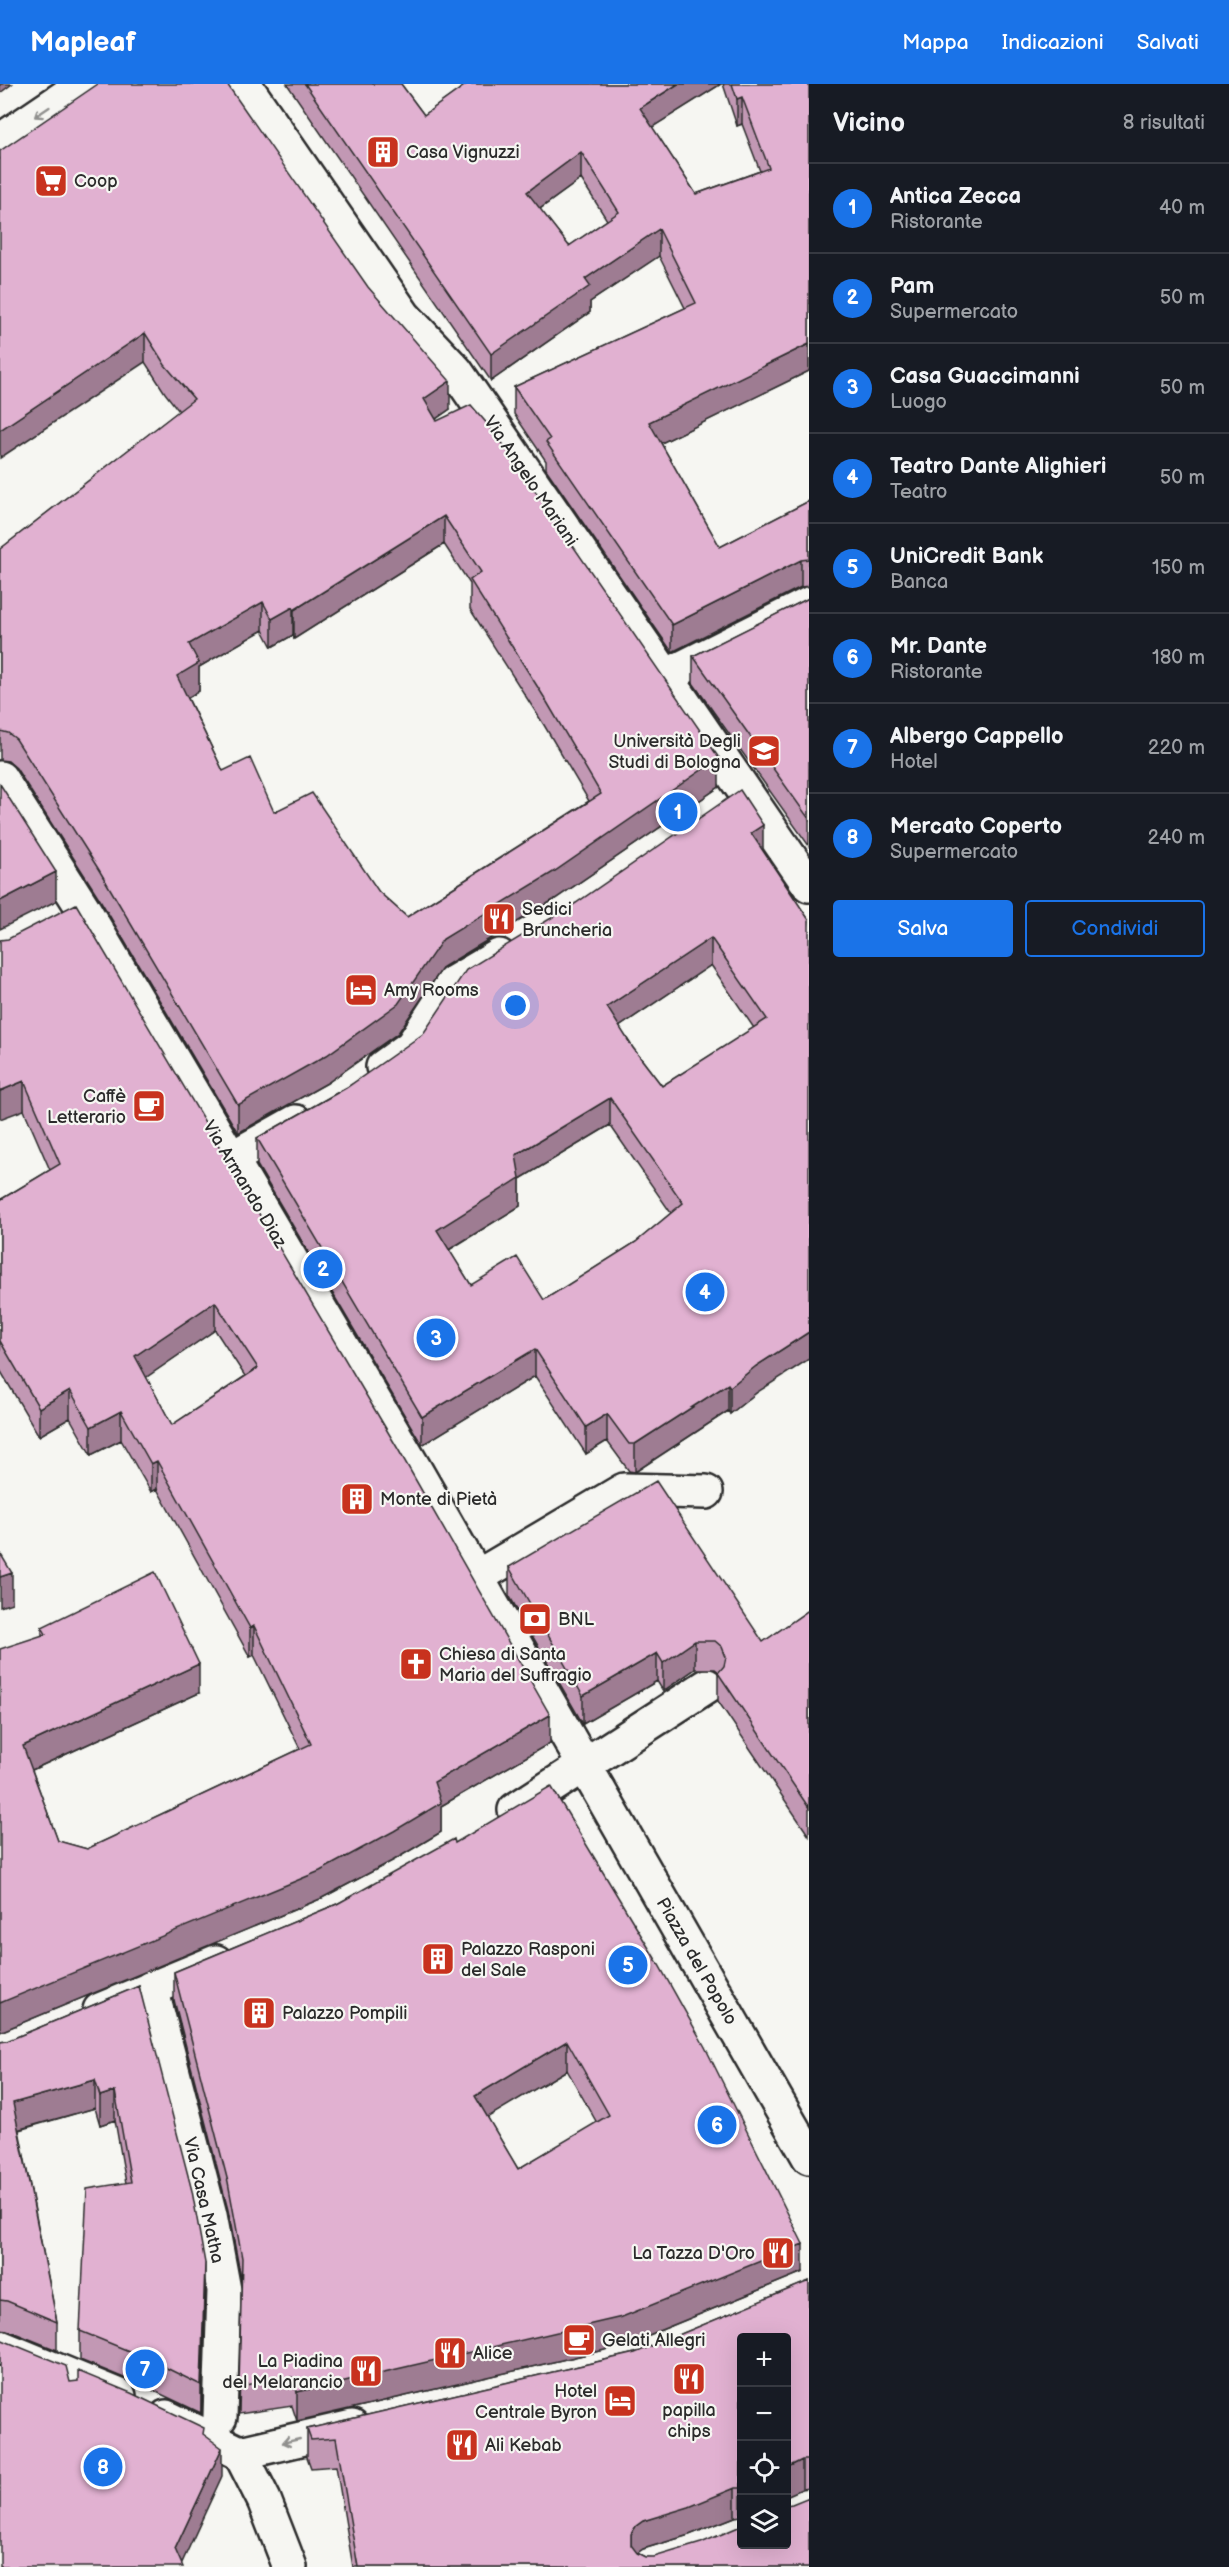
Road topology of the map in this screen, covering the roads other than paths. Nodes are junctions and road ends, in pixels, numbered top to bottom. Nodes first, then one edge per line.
1 (84, 84) edge
2 (244, 84) edge
3 (0, 141) edge
4 (809, 604) edge
5 (666, 676) junction
6 (0, 778) edge
7 (809, 885) edge
8 (82, 908) junction
9 (54, 923) edge
10 (525, 940) edge
11 (356, 1086) edge
12 (318, 1110) edge
13 (230, 1160) junction
14 (706, 1492) dead end
15 (477, 1577) junction
16 (707, 1686) dead end
17 (581, 1756) junction
18 (491, 1824) edge
19 (239, 1952) edge
20 (151, 1988) junction
21 (76, 2020) edge
22 (809, 2157) edge
23 (0, 2347) edge
24 (220, 2416) dead end
25 (383, 2420) edge
26 (240, 2453) junction
27 (290, 2567) edge

1 -> 3 street
2 - 5 street, Via Angelo Mariani
4 - 5 street
5 - 7 street, Via Angelo Mariani
6 - 8 street, Via Armando Diaz
8 - 9 street
8 - 13 street, Via Armando Diaz
10 - 11 street
12 - 13 street
13 - 15 street, Via Armando Diaz
14 - 15 street
15 - 17 street, Via Armando Diaz
16 - 17 street
17 - 18 street
17 - 22 street, Piazza del Popolo
19 - 20 street
20 - 21 street
20 - 24 street, Via Casa Matha
23 - 26 street
25 -> 26 street
26 - 27 street

